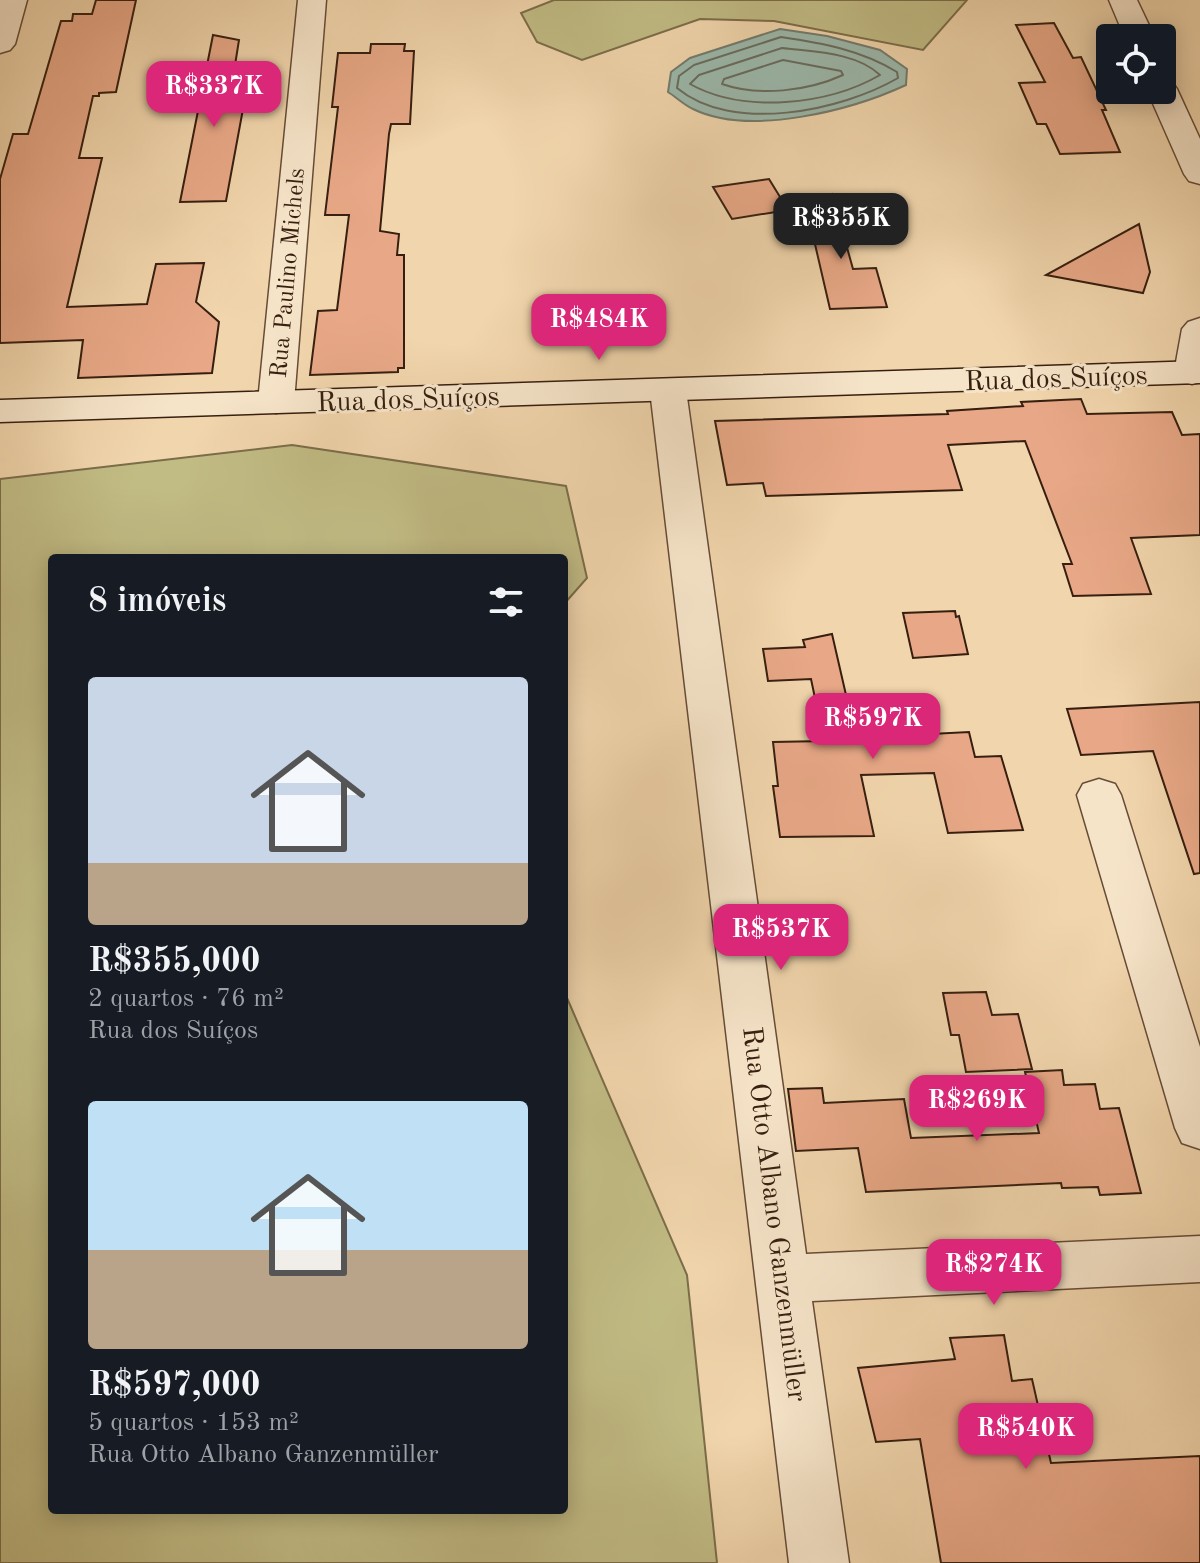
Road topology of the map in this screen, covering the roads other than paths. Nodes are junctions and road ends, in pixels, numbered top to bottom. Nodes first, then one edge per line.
1 (13, 0) edge
2 (312, 0) edge
3 (1123, 0) edge
4 (1134, 24) edge
5 (0, 44) edge
6 (1169, 104) edge
7 (1200, 174) edge
8 (1200, 329) edge
9 (1196, 372) edge
10 (668, 390) junction
11 (276, 402) junction
12 (0, 411) edge
13 (1099, 795) dead end
14 (1200, 1128) edge
15 (1200, 1259) edge
16 (785, 1279) junction
17 (819, 1563) edge

1 - 5 street
2 - 11 street, Rua Paulino Michels
3 - 4 street
6 - 7 street
8 - 9 street
9 - 10 street, Rua dos Suíços
10 - 11 street, Rua dos Suíços
10 - 16 street, Rua Otto Albano Ganzenmüller
11 - 12 street, Rua dos Suíços
13 - 14 street
15 - 16 street
16 - 17 street, Rua Otto Albano Ganzenmüller

